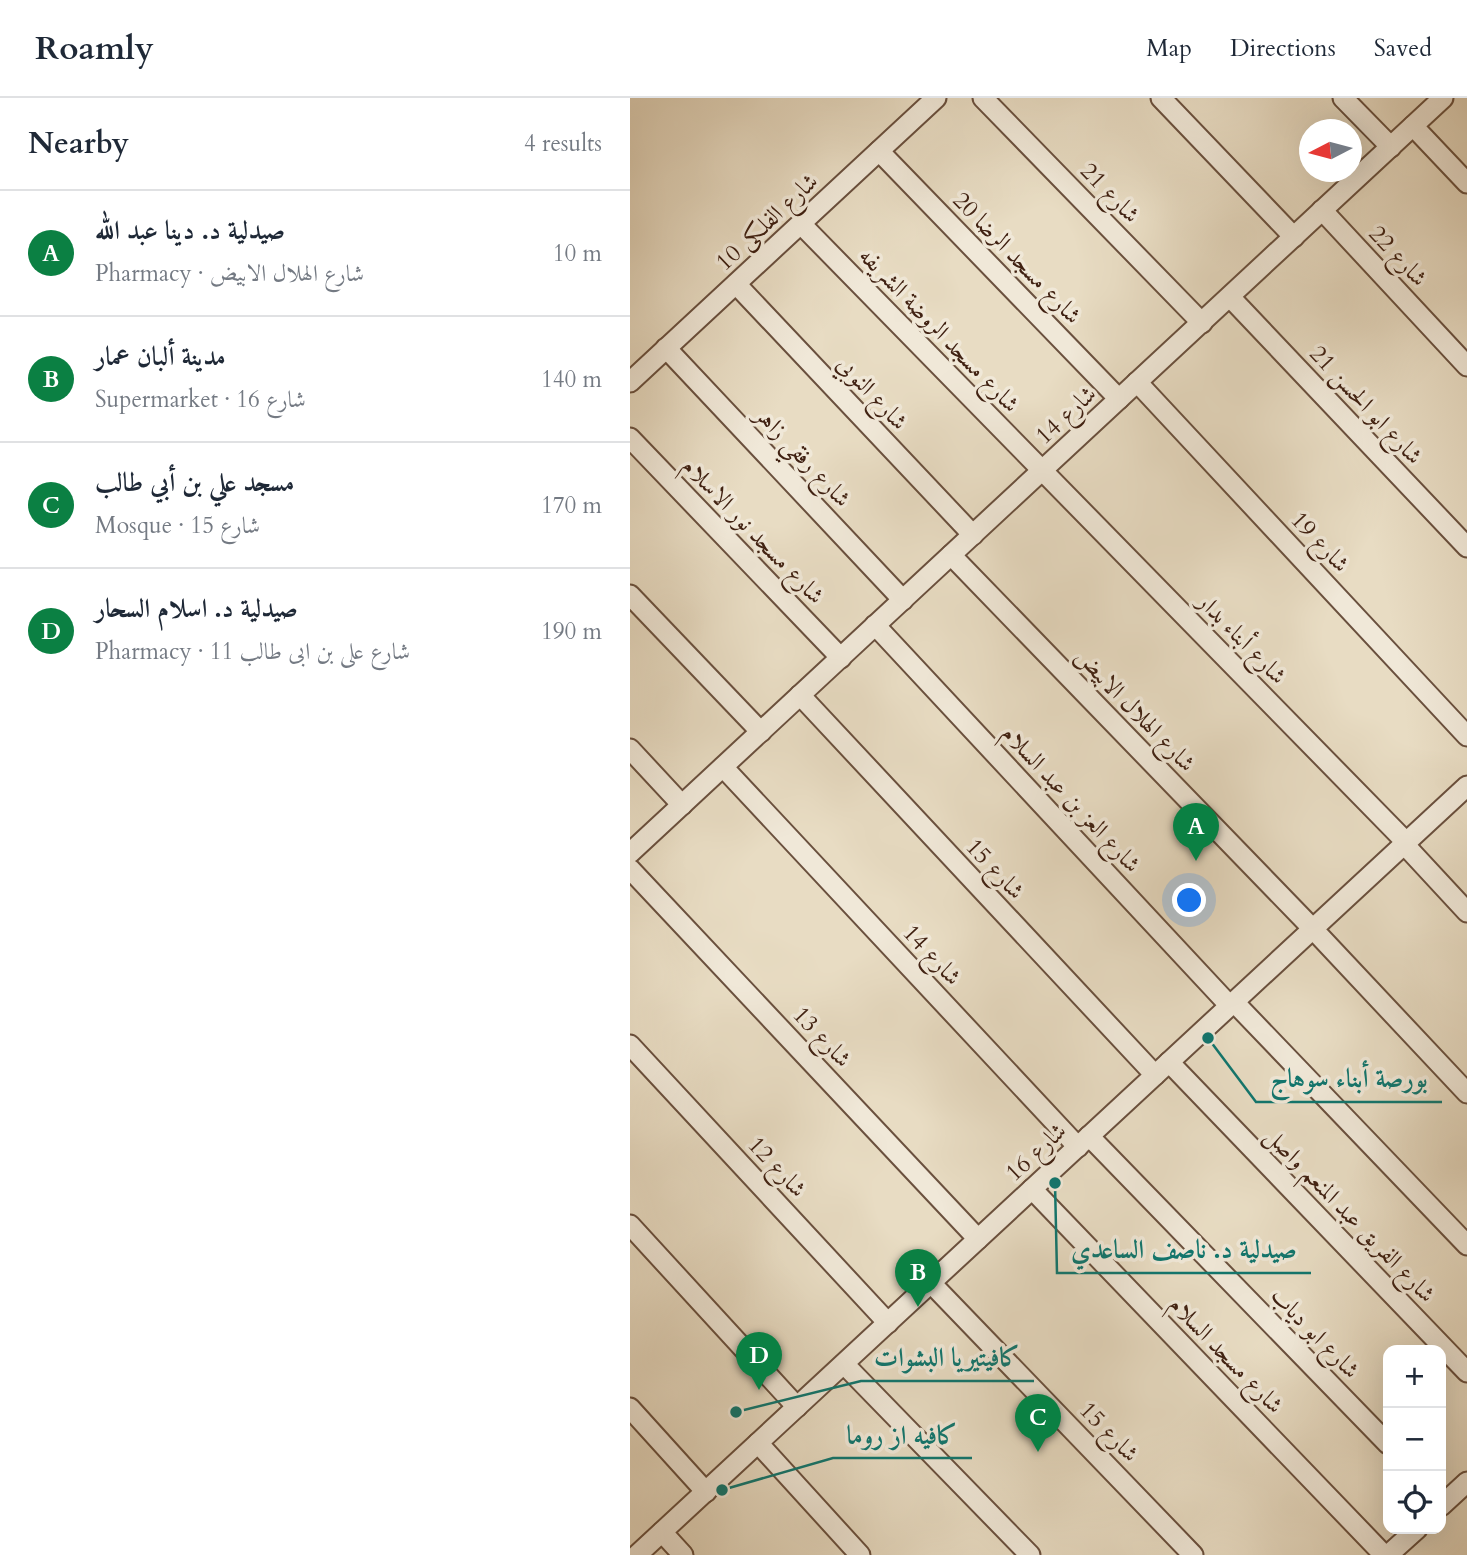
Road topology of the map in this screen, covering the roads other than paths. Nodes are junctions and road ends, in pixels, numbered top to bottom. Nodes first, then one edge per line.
1 (936, 98) edge
2 (983, 98) edge
3 (1161, 98) edge
4 (1343, 98) edge
5 (1443, 98) edge
6 (1413, 126) junction
7 (1391, 147) junction
8 (879, 151) junction
9 (1467, 183) edge
10 (1322, 210) junction
11 (801, 224) junction
12 (1294, 237) junction
13 (736, 284) junction
14 (1230, 297) junction
15 (1202, 323) junction
16 (666, 348) junction
17 (1467, 366) edge
18 (630, 382) edge
19 (1137, 382) junction
20 (1119, 399) junction
21 (630, 438) edge
22 (1042, 471) junction
23 (973, 535) junction
24 (1467, 547) edge
25 (951, 555) junction
26 (630, 595) edge
27 (903, 600) junction
28 (875, 625) junction
29 (841, 658) junction
30 (800, 695) junction
31 (761, 732) junction
32 (1467, 736) edge
33 (630, 749) edge
34 (723, 767) junction
35 (1467, 786) edge
36 (682, 805) junction
37 (1405, 843) junction
38 (630, 853) edge
39 (630, 869) edge
40 (1467, 912) edge
41 (1313, 929) junction
42 (1232, 1004) junction
43 (630, 1045) edge
44 (1162, 1068) junction
45 (1467, 1093) edge
46 (1084, 1141) junction
47 (1032, 1189) junction
48 (630, 1225) edge
49 (978, 1239) junction
50 (1467, 1245) edge
51 (931, 1283) junction
52 (888, 1322) junction
53 (844, 1364) junction
54 (1467, 1372) edge
55 (797, 1407) junction
56 (630, 1408) edge
57 (1383, 1439) edge
58 (758, 1443) junction
59 (1467, 1482) edge
60 (706, 1492) junction
61 (1446, 1499) edge
62 (662, 1532) junction
63 (1411, 1534) edge
64 (637, 1555) edge
65 (683, 1555) edge
66 (860, 1555) edge
67 (1030, 1555) edge
68 (1193, 1555) edge
69 (1388, 1555) edge

1 - 8 street, شارع الفلكى 10
2 - 15 street, شارع 21
3 - 12 street
4 - 7 street
5 - 6 street, شارع 14
6 - 7 street, شارع 14
6 - 9 street
7 - 10 street, شارع 14
8 - 11 street, شارع الفلكى 10
8 - 20 street, شارع مسجد الرضا 20
10 - 12 street, شارع 14
10 - 17 street, شارع 22
11 - 13 street, شارع الفلكى 10
11 - 22 street, شارع مسجد الروضة الشريفه
12 - 14 street, شارع 14
13 - 16 street, شارع الفلكى 10
13 - 23 street, شارع النوبي
14 - 15 street, شارع 14
14 - 24 street, شارع ابو الحسن 21
15 - 19 street, شارع 14
16 - 18 street, شارع الفلكى 10
16 - 27 street, شارع رفقي زاهر
19 - 20 street, شارع 14
19 - 32 street, شارع 19
20 - 22 street, شارع 14
21 - 29 street, شارع مسجد نور الاسلام
22 - 23 street, شارع 14
22 - 37 street, شارع أبناء بدار
23 - 25 street, شارع 14
25 - 27 street, شارع 14
25 - 41 street, شارع الهلال الابيض
26 - 31 street
27 - 28 street, شارع 14
28 - 29 street, شارع 14
28 - 42 street, شارع العز بن عبد السلام
29 - 30 street, شارع 14
30 - 31 street, شارع 14
30 - 44 street, شارع 15
31 - 34 street, شارع 14
33 - 36 street
34 - 36 street, شارع 14
34 - 46 street, شارع 14
35 - 37 street, شارع 16
36 - 38 street, شارع 14
37 - 40 street, شارع أبناء بدار
37 - 41 street, شارع 16
39 - 49 street, شارع 13
41 - 42 street, شارع 16
41 - 45 street, شارع الهلال الابيض
42 - 44 street, شارع 16
42 - 50 street, شارع العز بن عبد السلام
43 - 52 street, شارع 12
44 - 46 street, شارع 16
44 - 54 street, شارع الفريق عبد المنعم واصل
46 - 47 street, شارع 16
46 - 57 street, شارع ابو دياب
47 - 49 street, شارع 16
47 - 69 street, شارع مسجد السلام
48 - 55 street
49 - 51 street, شارع 16
51 - 52 street, شارع 16
51 - 68 street, شارع 15
52 - 53 street, شارع 16
53 - 55 street, شارع 16
53 - 67 street
55 - 58 street, شارع 16
56 - 60 street
58 - 60 street, شارع 16
58 - 66 street
59 - 61 street
60 - 62 street, شارع 16
62 - 64 street, شارع 16
62 - 65 street
63 - 69 street

